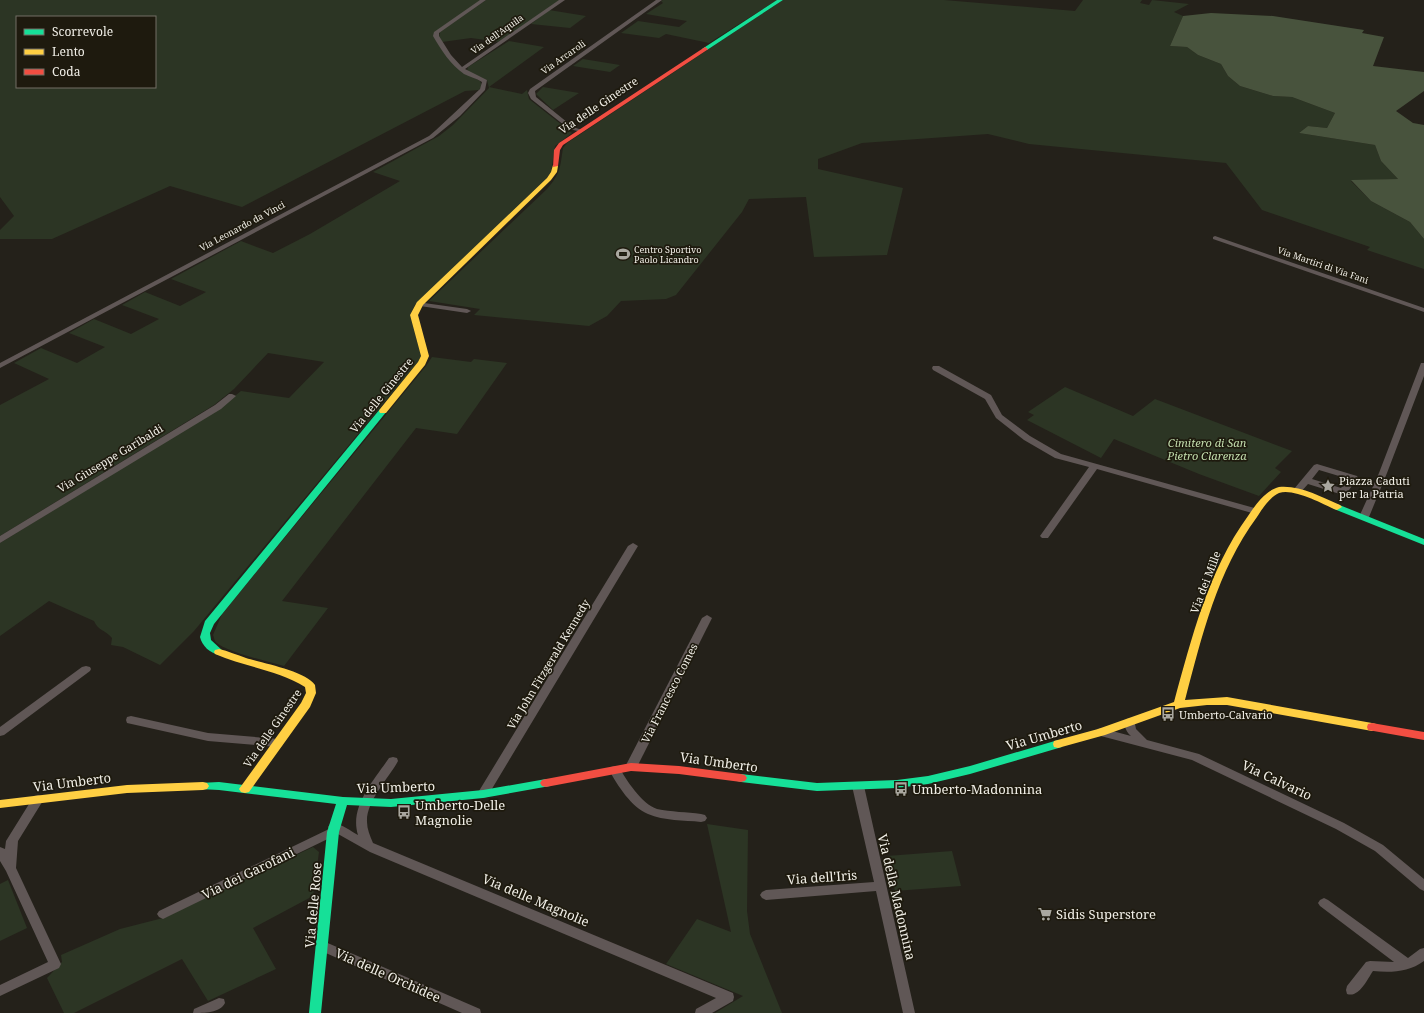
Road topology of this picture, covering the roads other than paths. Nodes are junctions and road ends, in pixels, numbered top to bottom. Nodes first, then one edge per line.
1 (483, 0) edge
2 (562, 0) edge
3 (659, 0) edge
4 (780, 0) edge
5 (473, 61) junction
6 (455, 62) junction
7 (462, 69) junction
8 (580, 131) junction
9 (1215, 238) dead end
10 (420, 304) junction
11 (1424, 310) edge
12 (467, 311) dead end
13 (1424, 365) edge
14 (0, 366) edge
15 (936, 368) dead end
16 (232, 396) dead end
17 (1094, 467) junction
18 (1306, 480) junction
19 (1297, 490) junction
20 (1255, 511) junction
21 (1364, 517) junction
22 (1045, 536) dead end
23 (0, 540) edge
24 (1424, 542) edge
25 (633, 546) dead end
26 (706, 618) dead end
27 (86, 669) dead end
28 (1179, 704) junction
29 (130, 720) dead end
30 (1130, 722) junction
31 (0, 732) edge
32 (1101, 732) junction
33 (1424, 736) edge
34 (1143, 742) junction
35 (278, 743) junction
36 (392, 761) dead end
37 (631, 767) junction
38 (615, 770) junction
39 (858, 786) junction
40 (244, 789) junction
41 (483, 794) junction
42 (38, 799) junction
43 (343, 801) junction
44 (367, 803) junction
45 (0, 804) edge
46 (701, 818) dead end
47 (333, 830) junction
48 (368, 846) junction
49 (0, 851) edge
50 (12, 869) junction
51 (880, 886) junction
52 (1424, 886) edge
53 (766, 895) dead end
54 (1324, 903) dead end
55 (163, 914) dead end
56 (323, 946) junction
57 (1424, 953) edge
58 (1406, 964) junction
59 (1352, 990) dead end
60 (0, 991) edge
61 (219, 1003) dead end
62 (199, 1013) edge
63 (315, 1013) edge
64 (475, 1013) edge
65 (701, 1013) edge
66 (909, 1013) edge

1 - 6 street
2 - 5 street, Via dell'Aquila
3 - 8 street, Via Arcaroli
4 - 8 street, Via delle Ginestre
5 - 6 street
5 - 7 street, Via dell'Aquila
6 - 7 street
7 - 14 street, Via Leonardo da Vinci
8 - 10 street, Via delle Ginestre
9 - 11 street, Via Martiri di Via Fani
10 - 12 street
10 - 35 street, Via delle Ginestre
13 - 21 street
15 - 17 street
16 - 23 street, Via Giuseppe Garibaldi
17 - 20 street
17 - 22 street
18 - 18 street
18 - 19 street
19 - 20 street, Via dei Mille
19 - 21 street
20 - 28 street, Via dei Mille
21 - 24 street
25 - 41 street, Via John Fitzgerald Kennedy
26 - 37 street, Via Francesco Comes
27 - 31 street
28 - 30 street, Via Umberto
28 - 33 street, Via Umberto
29 - 35 street
30 - 32 street, Via Umberto
30 - 34 street
32 - 34 street, Via Calvario
32 - 39 street, Via Umberto
34 - 52 street, Via Calvario
35 - 40 street, Via delle Ginestre
36 - 44 street
37 - 38 street, Via Umberto
37 - 39 street, Via Umberto
38 - 41 street, Via Umberto
38 - 46 street
39 - 51 street, Via della Madonnina
40 - 42 street, Via Umberto
40 - 43 street, Via Umberto
41 - 44 street, Via Umberto
42 - 45 street, Via Umberto
42 - 50 street
43 - 44 street, Via Umberto
43 - 47 street, Via delle Rose
44 - 48 street
47 - 48 street, Via delle Magnolie
47 - 55 street, Via dei Garofani
47 - 56 street, Via delle Rose
48 - 65 street, Via delle Magnolie
49 - 50 street
50 - 60 street
51 - 53 street, Via dell'Iris
51 - 66 street, Via della Madonnina
54 - 58 street
56 - 63 street, Via delle Rose
56 - 64 street, Via delle Orchidee
57 - 58 street
58 - 59 street
61 - 62 street

